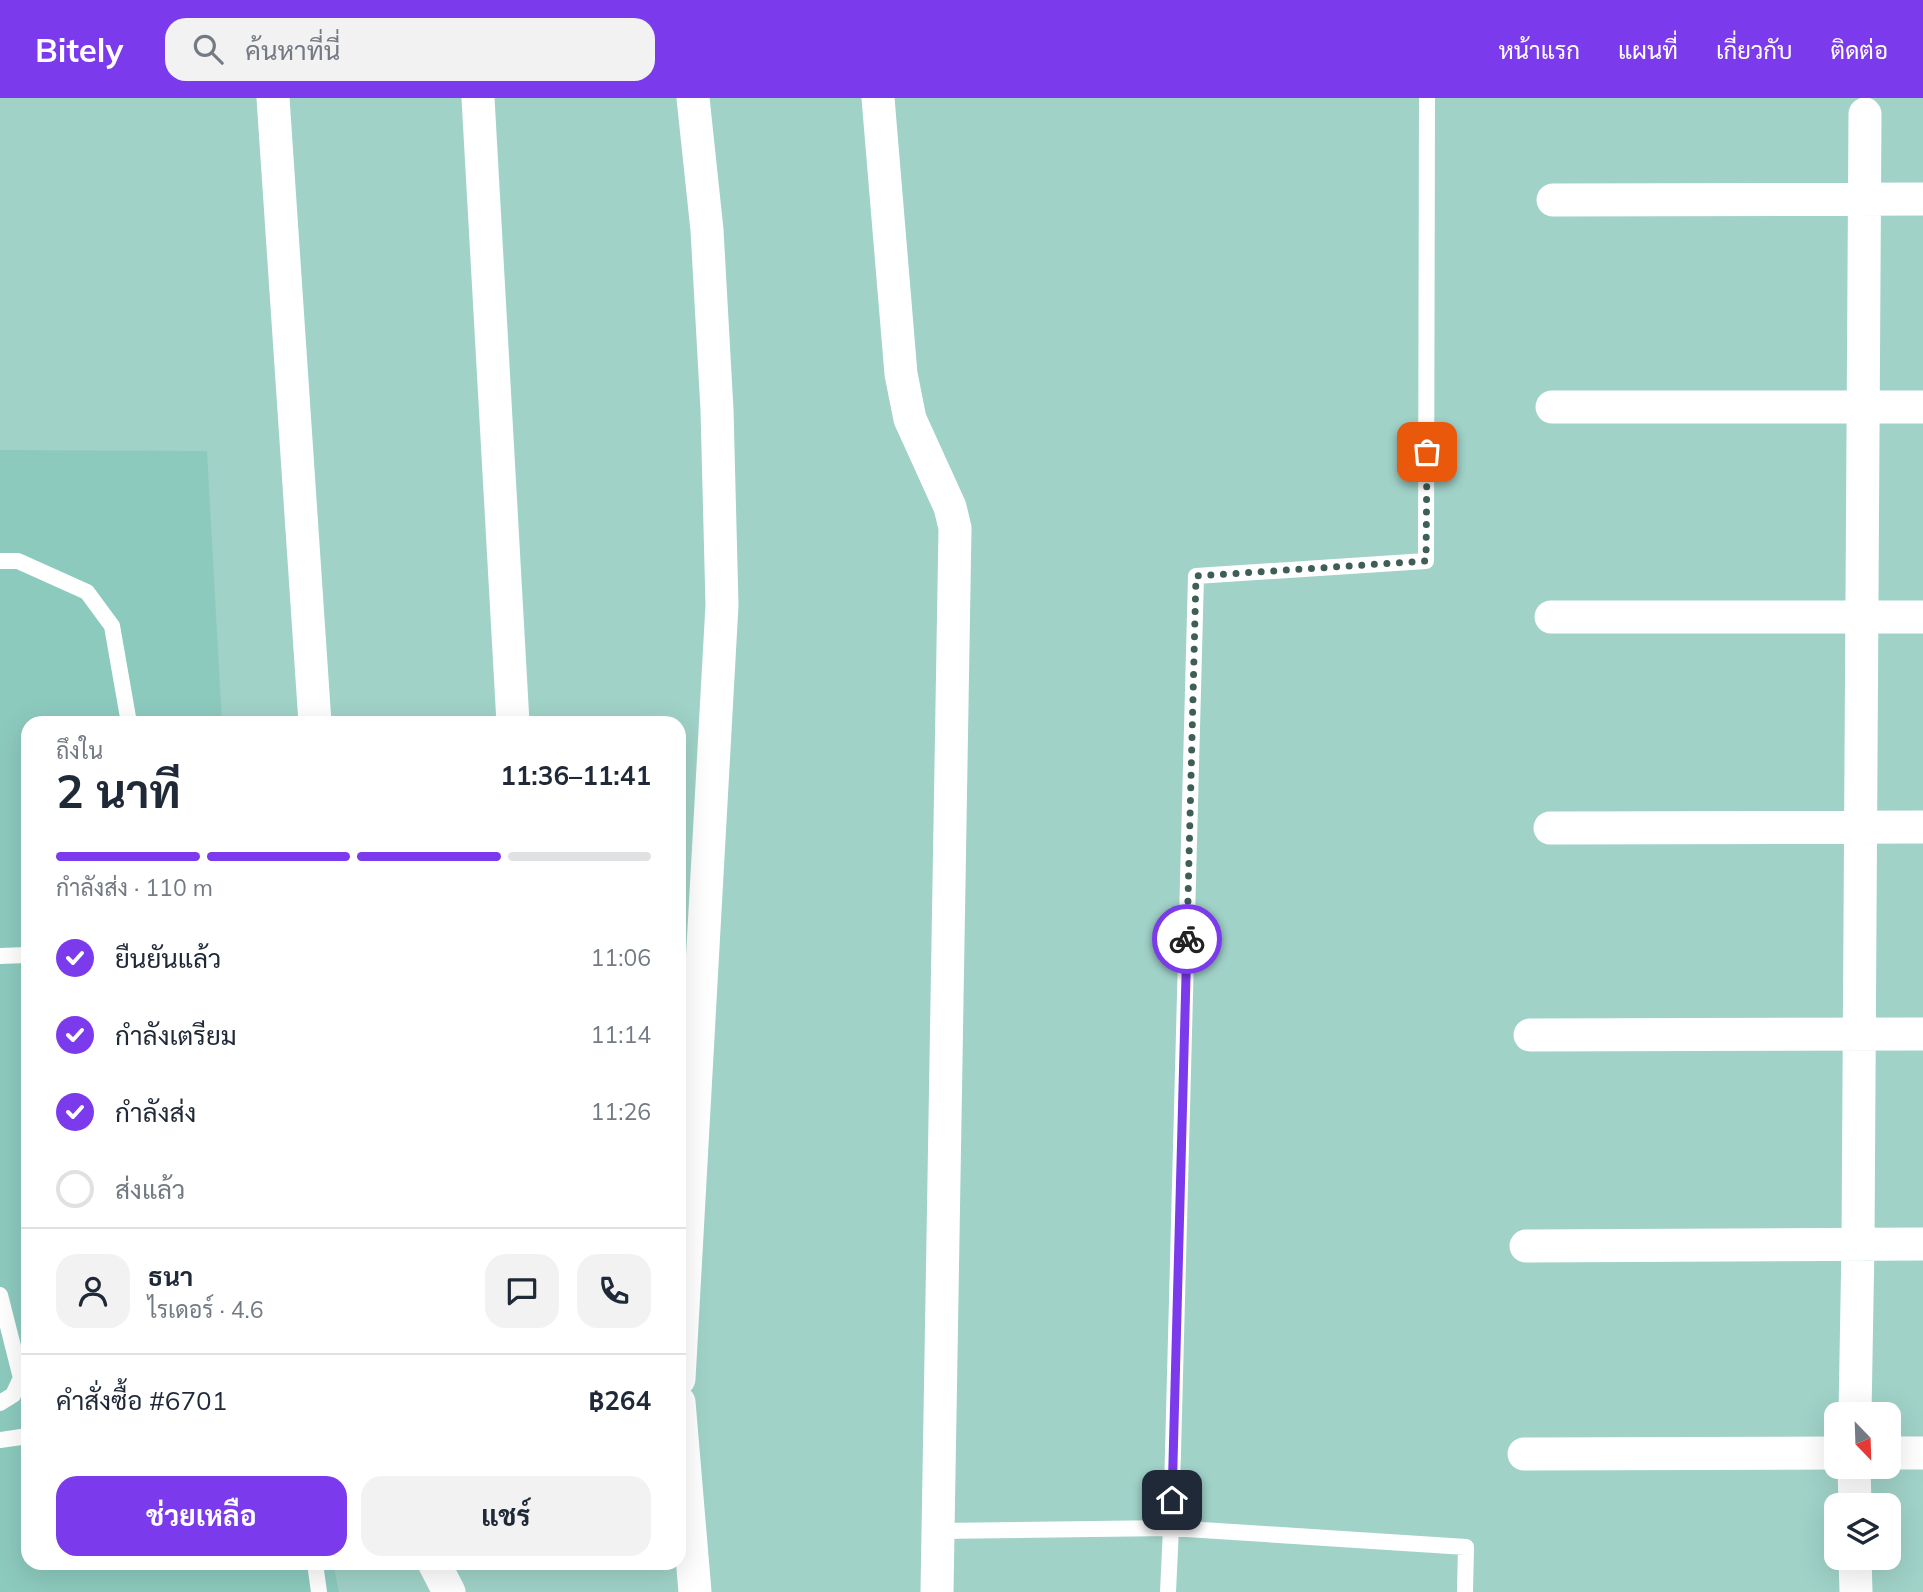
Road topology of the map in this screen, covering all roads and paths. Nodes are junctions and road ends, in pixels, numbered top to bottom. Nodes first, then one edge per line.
1 (274, 98) edge
2 (478, 98) edge
3 (693, 98) edge
4 (878, 98) edge
5 (1427, 98) edge
6 (1864, 114) dead end
7 (1864, 199) junction
8 (1923, 199) edge
9 (1553, 200) dead end
10 (1552, 407) dead end
11 (1863, 407) junction
12 (1923, 407) edge
13 (0, 561) edge
14 (1551, 617) dead end
15 (1861, 617) junction
16 (1923, 617) edge
17 (128, 716) edge
18 (315, 716) edge
19 (513, 716) edge
20 (1861, 827) junction
21 (1923, 827) edge
22 (1550, 828) dead end
23 (21, 955) edge
24 (0, 956) edge
25 (1859, 1034) junction
26 (1923, 1034) edge
27 (1530, 1035) dead end
28 (1858, 1244) junction
29 (1923, 1244) edge
30 (1526, 1246) dead end
31 (686, 1253) edge
32 (0, 1295) edge
33 (1855, 1402) edge
34 (0, 1403) edge
35 (21, 1437) edge
36 (0, 1440) edge
37 (1824, 1453) edge
38 (1901, 1453) edge
39 (1923, 1453) edge
40 (1524, 1454) dead end
41 (686, 1485) edge
42 (1171, 1528) junction
43 (938, 1531) junction
44 (316, 1570) edge
45 (438, 1570) edge
46 (1855, 1570) edge
47 (319, 1592) edge
48 (449, 1592) edge
49 (695, 1592) edge
50 (937, 1592) edge
51 (1168, 1592) edge
52 (1465, 1592) edge
53 (1856, 1592) edge

1 - 18 street
2 - 19 street
3 - 31 street
4 - 43 street
5 - 42 lane
6 - 7 street
7 - 8 street
7 - 9 street
7 - 11 street
10 - 11 street
11 - 12 street
11 - 15 street
13 - 17 lane
14 - 15 street
15 - 16 street
15 - 20 street
20 - 21 street
20 - 22 street
20 - 25 street
23 - 24 lane
25 - 26 street
25 - 27 street
25 - 28 street
28 - 29 street
28 - 30 street
28 - 33 street
32 - 34 lane
35 - 36 lane
37 - 40 street
38 - 39 street
41 - 49 street
42 - 43 lane
42 - 51 lane
42 - 52 lane
43 - 50 street
44 - 47 lane
45 - 48 street
46 - 53 street

